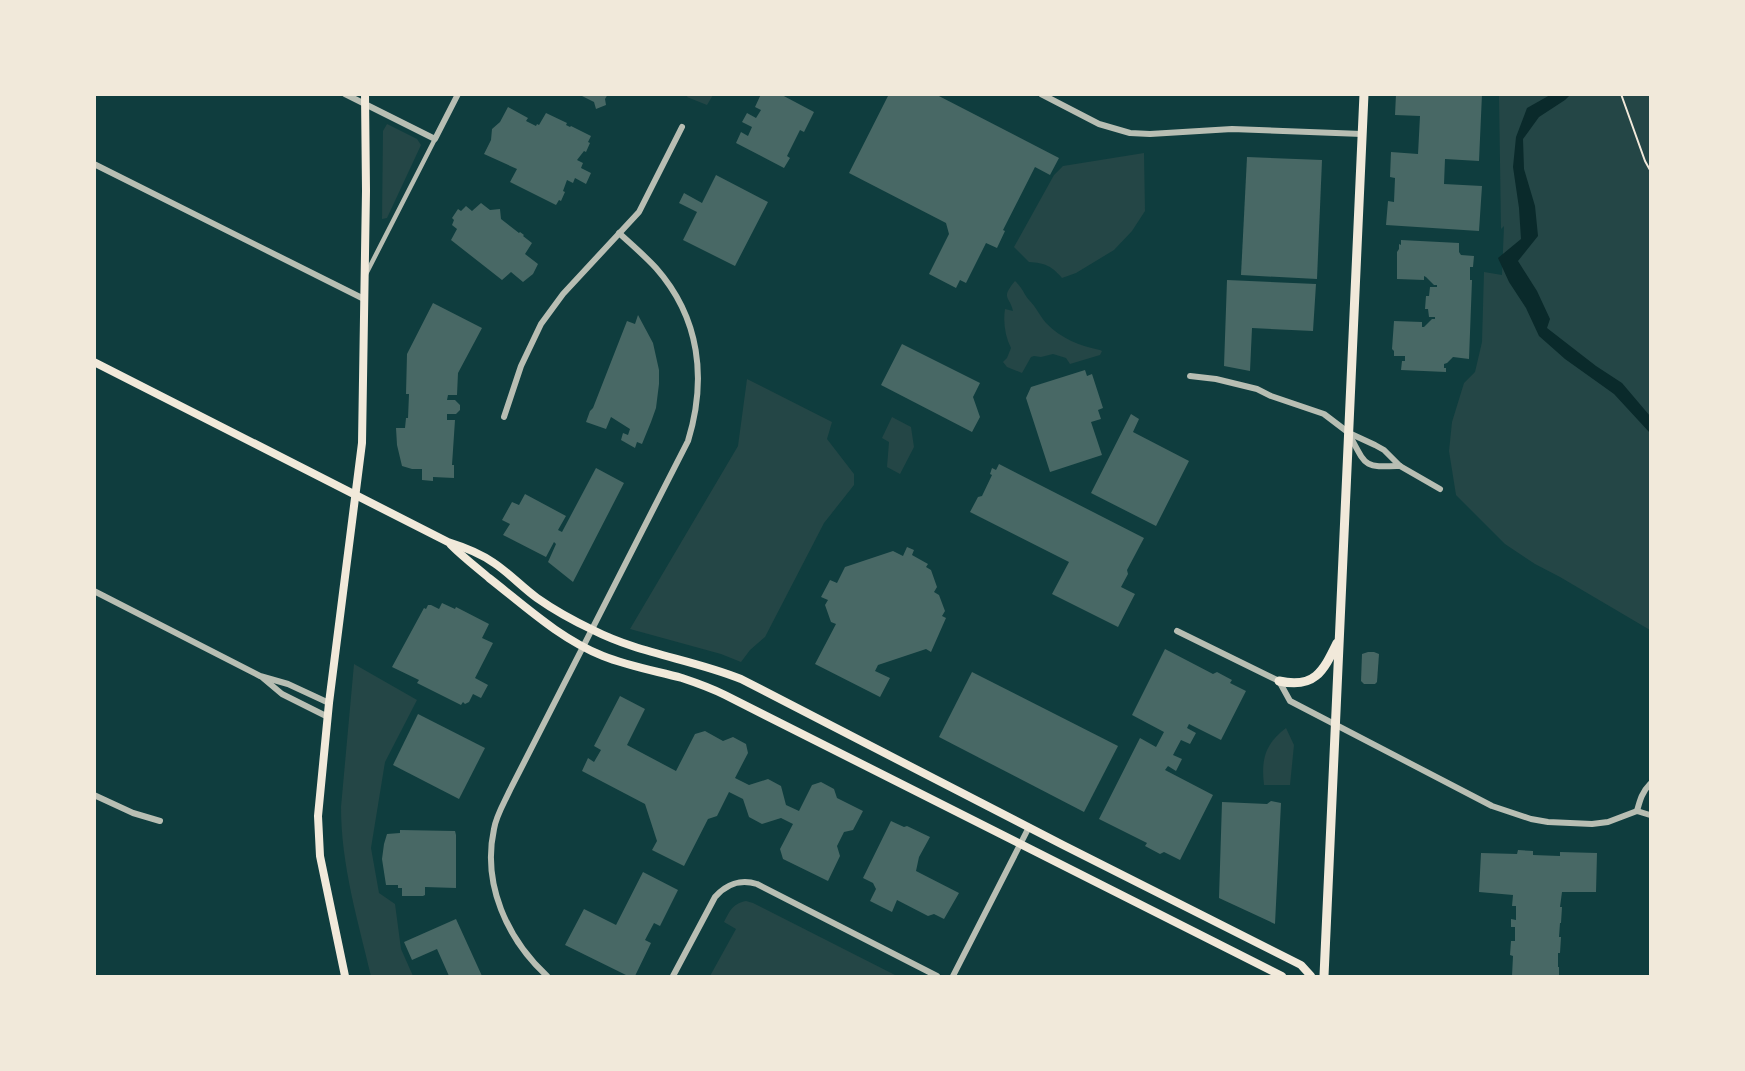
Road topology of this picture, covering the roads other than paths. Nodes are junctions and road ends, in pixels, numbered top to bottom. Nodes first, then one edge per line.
1 (345, 94) edge
2 (365, 94) edge
3 (458, 94) edge
4 (1041, 94) edge
5 (1364, 94) edge
6 (365, 105) junction
7 (682, 127) dead end
8 (1362, 134) junction
9 (435, 140) junction
10 (94, 164) edge
11 (619, 234) junction
12 (364, 279) junction
13 (364, 299) junction
14 (94, 362) edge
15 (1190, 376) dead end
16 (504, 417) dead end
17 (1348, 433) junction
18 (1400, 466) junction
19 (1440, 489) dead end
20 (356, 495) junction
21 (448, 542) junction
22 (94, 591) edge
23 (593, 630) junction
24 (1177, 631) dead end
25 (1339, 639) junction
26 (585, 647) junction
27 (260, 676) junction
28 (1279, 681) junction
29 (329, 703) junction
30 (328, 717) junction
31 (1335, 726) junction
32 (1650, 784) edge
33 (94, 795) edge
34 (1637, 811) junction
35 (1650, 815) edge
36 (160, 821) dead end
37 (1029, 827) junction
38 (1020, 845) junction
39 (345, 976) edge
40 (547, 976) edge
41 (673, 976) edge
42 (937, 976) edge
43 (953, 976) edge
44 (1282, 976) edge
45 (1311, 976) edge
46 (1324, 976) edge

1 - 6 street
2 - 6 main road
3 - 9 street
4 - 8 street
5 - 8 main road
6 - 9 street
6 - 12 main road
7 - 11 street
8 - 17 main road
9 - 12 street
10 - 13 street
11 - 16 street
11 - 23 street
12 - 13 main road
13 - 20 main road
14 - 20 main road
15 - 17 street
17 - 18 street
17 - 18 street
17 - 25 main road
18 - 19 street
20 - 21 main road
20 - 29 main road
21 - 23 main road
21 - 26 main road
22 - 27 street
23 - 26 street
23 - 37 main road
24 - 28 street
25 - 28 main road
25 - 31 main road
26 - 38 main road
26 - 40 street
27 - 29 street
27 - 30 street
28 - 31 street
29 - 30 main road
30 - 39 main road
31 - 34 street
31 - 46 main road
32 - 34 street
33 - 36 street
34 - 35 street
37 - 38 street
37 - 45 main road
38 - 43 street
38 - 44 main road
41 - 42 street

